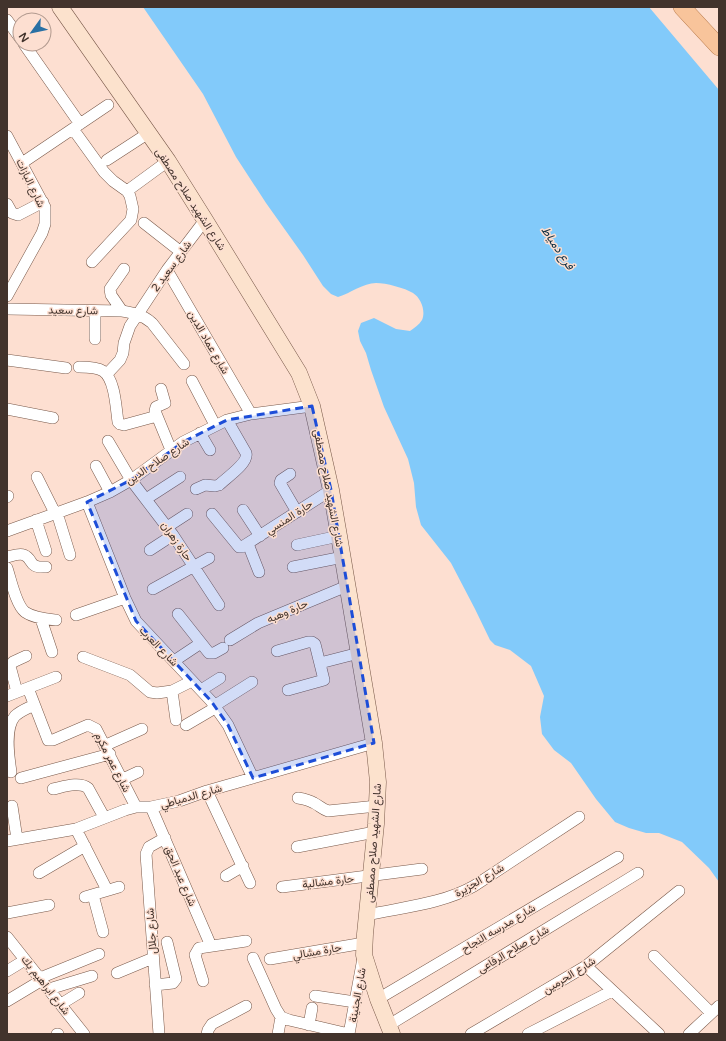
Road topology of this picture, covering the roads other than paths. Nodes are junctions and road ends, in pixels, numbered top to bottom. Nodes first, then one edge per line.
1 (60, 7) edge
2 (682, 7) edge
3 (719, 47) edge
4 (29, 52) edge
5 (108, 105) dead end
6 (76, 126) junction
7 (147, 134) junction
8 (8, 141) edge
9 (107, 160) dead end
10 (168, 161) junction
11 (22, 163) junction
12 (127, 191) junction
13 (43, 202) junction
14 (7, 204) edge
15 (205, 220) junction
16 (144, 224) dead end
17 (181, 252) junction
18 (92, 262) dead end
19 (124, 269) dead end
20 (167, 270) junction
21 (8, 289) edge
22 (7, 309) edge
23 (95, 311) junction
24 (122, 311) junction
25 (138, 314) junction
26 (95, 339) dead end
27 (7, 360) edge
28 (184, 364) dead end
29 (79, 367) dead end
30 (66, 368) dead end
31 (107, 374) junction
32 (192, 381) dead end
33 (161, 389) dead end
34 (312, 406) junction
35 (7, 409) edge
36 (252, 414) junction
37 (157, 416) junction
38 (53, 418) dead end
39 (227, 420) junction
40 (215, 425) junction
41 (200, 432) junction
42 (108, 441) dead end
43 (171, 450) junction
44 (210, 450) dead end
45 (96, 466) dead end
46 (290, 474) dead end
47 (37, 477) dead end
48 (180, 477) dead end
49 (131, 480) junction
50 (196, 489) dead end
51 (331, 490) junction
52 (110, 492) junction
53 (146, 499) junction
54 (87, 502) junction
55 (243, 510) dead end
56 (297, 512) junction
57 (56, 513) junction
58 (187, 514) dead end
59 (212, 514) dead end
60 (36, 520) junction
61 (7, 531) edge
62 (170, 531) junction
63 (260, 536) junction
64 (339, 536) junction
65 (248, 544) junction
66 (297, 545) dead end
67 (150, 550) dead end
68 (46, 551) dead end
69 (70, 555) dead end
70 (7, 557) edge
71 (343, 557) junction
72 (209, 558) dead end
73 (46, 567) dead end
74 (194, 567) junction
75 (293, 567) dead end
76 (7, 568) edge
77 (259, 572) dead end
78 (347, 586) junction
79 (153, 589) dead end
80 (125, 598) junction
81 (219, 605) dead end
82 (178, 614) dead end
83 (76, 616) dead end
84 (41, 618) junction
85 (56, 620) dead end
86 (201, 643) junction
87 (277, 651) dead end
88 (52, 652) dead end
89 (359, 654) junction
90 (26, 656) dead end
91 (83, 657) dead end
92 (174, 661) junction
93 (320, 663) junction
94 (56, 677) dead end
95 (220, 678) dead end
96 (192, 681) junction
97 (252, 682) dead end
98 (201, 690) junction
99 (288, 690) dead end
100 (172, 691) junction
101 (17, 692) edge
102 (34, 705) junction
103 (215, 707) junction
104 (142, 729) dead end
105 (374, 743) junction
106 (108, 750) junction
107 (138, 772) dead end
108 (253, 778) junction
109 (122, 779) junction
110 (53, 789) dead end
111 (207, 791) junction
112 (298, 798) dead end
113 (12, 806) dead end
114 (377, 806) junction
115 (136, 807) junction
116 (151, 807) junction
117 (579, 817) dead end
118 (104, 818) junction
119 (76, 828) junction
120 (375, 832) junction
121 (165, 838) junction
122 (12, 840) edge
123 (85, 846) junction
124 (297, 847) dead end
125 (618, 857) dead end
126 (243, 866) junction
127 (422, 869) dead end
128 (39, 873) dead end
129 (638, 873) dead end
130 (226, 876) dead end
131 (371, 876) junction
132 (250, 882) dead end
133 (119, 887) dead end
134 (282, 887) dead end
135 (107, 890) junction
136 (679, 891) dead end
137 (49, 905) dead end
138 (7, 913) edge
139 (367, 914) junction
140 (102, 932) dead end
141 (7, 936) edge
142 (246, 941) dead end
143 (167, 942) dead end
144 (211, 946) junction
145 (364, 949) junction
146 (98, 954) dead end
147 (654, 956) dead end
148 (153, 958) junction
149 (253, 958) dead end
150 (270, 959) dead end
151 (25, 960) junction
152 (586, 966) junction
153 (7, 970) edge
154 (117, 973) dead end
155 (92, 976) dead end
156 (41, 979) junction
157 (203, 981) dead end
158 (155, 985) junction
159 (49, 990) junction
160 (612, 991) junction
161 (79, 993) dead end
162 (315, 996) dead end
163 (378, 999) junction
164 (7, 1001) edge
165 (355, 1002) junction
166 (61, 1004) junction
167 (246, 1006) dead end
168 (312, 1008) dead end
169 (715, 1010) edge
170 (281, 1016) junction
171 (309, 1025) junction
172 (391, 1030) edge
173 (534, 1033) edge
174 (84, 1034) edge
175 (159, 1034) edge
176 (207, 1034) edge
177 (278, 1034) edge
178 (349, 1034) edge
179 (471, 1034) edge
180 (659, 1034) edge
181 (689, 1034) edge

1 - 7 main road, شارع الشهيد صلاح مصطفى
2 - 3 main road
4 - 6 street
5 - 6 street
6 - 11 street
6 - 12 street
7 - 9 street
7 - 10 main road, شارع الشهيد صلاح مصطفى
8 - 11 street, شارع البازات
10 - 12 street
10 - 15 main road, شارع الشهيد صلاح مصطفى
11 - 13 street, شارع البازات
12 - 18 street
13 - 14 street
13 - 21 street, شارع البازات
15 - 17 street, شارع سعيد 2
15 - 34 main road, شارع الشهيد صلاح مصطفى
16 - 17 street
17 - 20 street, شارع سعيد 2
19 - 24 street
20 - 25 street, شارع سعيد 2
20 - 36 street, شارع عماد الدين
22 - 23 street, شارع سعيد
23 - 24 street, شارع سعيد
23 - 26 street
24 - 25 street, شارع سعيد
25 - 28 street
25 - 31 street, شارع سعيد 2
27 - 30 street
29 - 31 street
31 - 37 street
32 - 40 street
33 - 37 street
34 - 36 street, شارع صلاح الدين
34 - 51 main road, شارع الشهيد صلاح مصطفى
35 - 38 street
36 - 39 street, شارع صلاح الدين
37 - 43 street
39 - 40 street, شارع صلاح الدين
39 - 50 street
40 - 41 street, شارع صلاح الدين
41 - 43 street, شارع صلاح الدين
41 - 44 street
42 - 49 street, حارة زهران
43 - 49 street, شارع صلاح الدين
45 - 52 street
46 - 56 street
47 - 57 street
48 - 53 street
49 - 52 street, شارع صلاح الدين
49 - 53 street, حارة زهران
51 - 56 street, حارة المنسي
51 - 64 main road, شارع الشهيد صلاح مصطفى
52 - 54 street, شارع صلاح الدين
53 - 62 street, حارة زهران
54 - 57 street, شارع صلاح الدين
54 - 80 street, شارع العرب
55 - 63 street
56 - 63 street, حارة المنسي
57 - 60 street, شارع صلاح الدين
57 - 69 street
58 - 62 street
59 - 65 street
60 - 61 street, شارع صلاح الدين
60 - 68 street
62 - 67 street
62 - 74 street, حارة زهران
63 - 65 street, حارة المنسي
64 - 66 street
64 - 71 main road, شارع الشهيد صلاح مصطفى
65 - 77 street
70 - 73 street
71 - 75 street
71 - 78 main road, شارع الشهيد صلاح مصطفى
72 - 74 street
74 - 79 street
74 - 81 street, حارة زهران
76 - 84 street
78 - 86 street, حارة وهبه
78 - 89 main road, شارع الشهيد صلاح مصطفى
80 - 83 street
80 - 92 street, شارع العرب
82 - 86 street
84 - 85 street
84 - 88 street
86 - 92 street
87 - 93 street
89 - 93 street
89 - 105 main road, شارع الشهيد صلاح مصطفى
90 - 101 street, شارع عمر مكرم
91 - 100 street
92 - 96 street, شارع العرب
93 - 99 street
94 - 101 street
95 - 98 street
96 - 98 street, شارع العرب
96 - 100 street
97 - 103 street
98 - 103 street, شارع العرب
100 - 103 street
101 - 102 street, شارع عمر مكرم
102 - 106 street, شارع عمر مكرم
102 - 106 street
103 - 108 street, شارع العرب
104 - 106 street
105 - 108 street, شارع الدمياطي
105 - 114 main road, شارع الشهيد صلاح مصطفى
106 - 109 street, شارع عمر مكرم
107 - 109 street
108 - 111 street, شارع الدمياطي
109 - 115 street, شارع عمر مكرم
110 - 118 street
111 - 116 street, شارع الدمياطي
111 - 126 street
112 - 114 street
113 - 122 street
114 - 120 main road, شارع الشهيد صلاح مصطفى
115 - 116 street, شارع الدمياطي
115 - 118 street, شارع الدمياطي
116 - 121 street, شارع عبد الحق
117 - 139 street, شارع الجزيرة
118 - 119 street, شارع الدمياطي
119 - 122 street, شارع الدمياطي
119 - 123 street
120 - 124 street
120 - 131 main road, شارع الشهيد صلاح مصطفى
121 - 144 street, شارع عبد الحق
121 - 148 street, شارع جلال
123 - 128 street
123 - 135 street
125 - 163 street, شارع مدرسه النجاح
126 - 130 street
126 - 132 street
127 - 131 street, حارة مشالية
129 - 172 street, شارع صلاح الرفاعى
131 - 134 street, حارة مشالية
131 - 139 main road, شارع الشهيد صلاح مصطفى
133 - 135 street
135 - 140 street
136 - 152 street, شارع الحرمين
137 - 138 street
139 - 145 main road, شارع الشهيد صلاح مصطفى
141 - 151 street, شارع ابراهيم بك
142 - 144 street
143 - 158 street
144 - 157 street
145 - 150 street, حارة مشالي
145 - 163 main road, شارع الشهيد صلاح مصطفى
145 - 165 street, شارع الجنينة
146 - 156 street
147 - 169 street
148 - 154 street
148 - 158 street, شارع جلال
149 - 170 street
151 - 153 street
151 - 156 street, شارع ابراهيم بك
152 - 160 street
152 - 179 street, شارع الحرمين
155 - 159 street
156 - 159 street, شارع ابراهيم بك
156 - 164 street
158 - 175 street, شارع جلال
159 - 166 street, شارع ابراهيم بك
160 - 173 street
160 - 180 street
161 - 166 street
162 - 165 street
163 - 172 main road, شارع الشهيد صلاح مصطفى
165 - 178 street, شارع الجنينة
166 - 174 street, شارع ابراهيم بك
167 - 176 street
168 - 171 street
169 - 181 street
170 - 171 street
170 - 177 street
171 - 178 street

